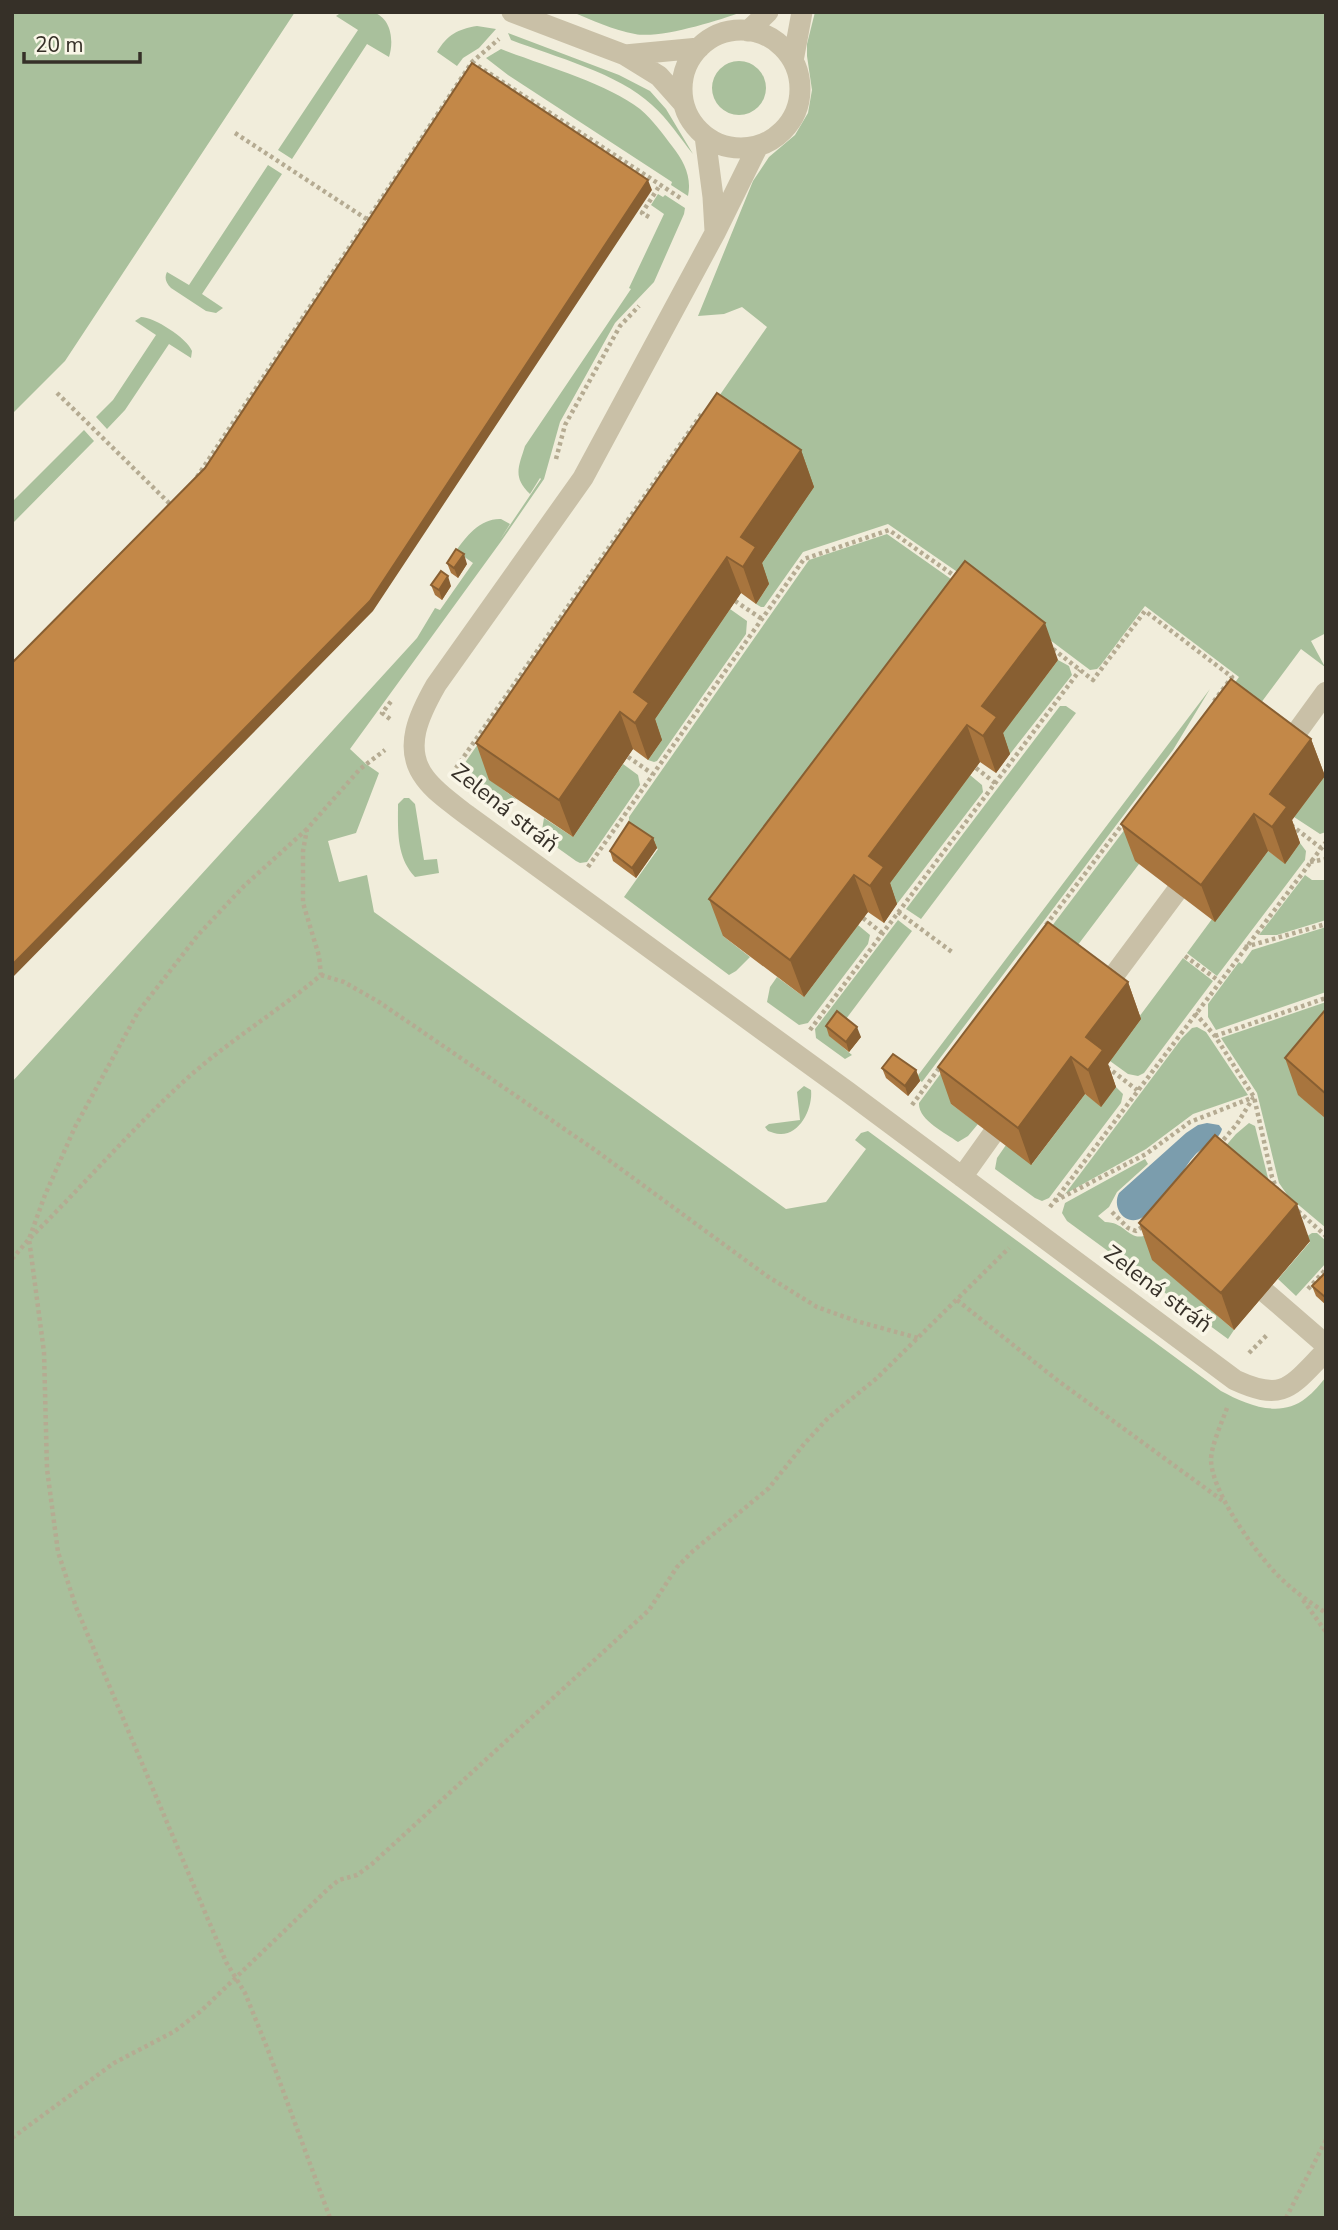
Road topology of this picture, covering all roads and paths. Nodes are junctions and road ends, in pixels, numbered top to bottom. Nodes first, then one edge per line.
1 (768, 12) edge
2 (802, 12) edge
3 (508, 22) edge
4 (748, 31) junction
5 (699, 48) junction
6 (625, 55) junction
7 (793, 61) junction
8 (472, 62) junction
9 (683, 103) junction
10 (235, 133) dead end
11 (705, 136) junction
12 (758, 146) junction
13 (660, 185) junction
14 (688, 203) dead end
15 (649, 217) dead end
16 (368, 220) junction
17 (715, 233) junction
18 (645, 300) dead end
19 (57, 393) dead end
20 (702, 413) edge
21 (554, 468) dead end
22 (193, 481) edge
23 (178, 496) edge
24 (170, 504) junction
25 (161, 513) edge
26 (969, 586) edge
27 (735, 601) dead end
28 (762, 620) junction
29 (1050, 647) dead end
30 (1080, 670) junction
31 (398, 691) dead end
32 (1326, 692) edge
33 (1209, 709) edge
34 (414, 736) junction
35 (1286, 747) edge
36 (628, 757) dead end
37 (976, 768) edge
38 (653, 774) junction
39 (454, 775) dead end
40 (995, 783) junction
41 (1130, 814) edge
42 (1289, 824) edge
43 (307, 829) junction
44 (1326, 842) edge
45 (1321, 848) junction
46 (1326, 859) edge
47 (1310, 862) junction
48 (584, 874) dead end
49 (1175, 892) edge
50 (898, 912) junction
51 (863, 918) edge
52 (1326, 924) edge
53 (1042, 931) edge
54 (882, 933) junction
55 (1244, 947) junction
56 (952, 952) dead end
57 (1185, 956) dead end
58 (321, 975) junction
59 (1219, 981) junction
60 (1103, 990) edge
61 (1326, 998) edge
62 (1195, 1013) junction
63 (805, 1036) dead end
64 (1215, 1036) junction
65 (948, 1057) edge
66 (1106, 1066) edge
67 (1137, 1090) junction
68 (1254, 1097) junction
69 (908, 1111) dead end
70 (992, 1135) edge
71 (1215, 1149) edge
72 (962, 1177) junction
73 (1279, 1194) edge
74 (1054, 1202) junction
75 (1297, 1211) dead end
76 (1112, 1212) dead end
77 (1151, 1220) edge
78 (1030, 1227) junction
79 (1326, 1236) edge
80 (29, 1239) junction
81 (12, 1259) edge
82 (1326, 1269) edge
83 (1266, 1293) dead end
84 (957, 1300) junction
85 (1288, 1312) junction
86 (919, 1338) junction
87 (1326, 1345) edge
88 (1326, 1351) edge
89 (1242, 1355) dead end
90 (1235, 1380) junction
91 (1223, 1501) junction
92 (1301, 1596) junction
93 (1326, 1614) edge
94 (1326, 1632) edge
95 (237, 1978) junction
96 (12, 2138) edge
97 (1326, 2140) edge
98 (330, 2218) edge
99 (1286, 2218) edge

1 - 4 street
2 - 7 street
3 - 6 street
3 - 8 path
4 - 5 street
4 - 7 street
5 - 6 street
5 - 9 street
6 - 9 street
7 - 12 street
8 - 13 path
8 - 16 path
9 - 11 street
10 - 16 path
11 - 12 street
11 - 17 street
12 - 17 street
13 - 14 path
13 - 15 path
16 - 22 path
17 - 34 street
18 - 21 path
19 - 24 path
20 - 39 path
23 - 24 path
24 - 25 path
26 - 28 path
27 - 28 path
28 - 38 path
29 - 30 path
30 - 33 path
30 - 40 path
31 - 34 path
32 - 35 street
34 - 43 path
34 - 72 street, Zelená stráň
36 - 38 path
37 - 40 path
38 - 48 path
40 - 50 path
41 - 53 path
42 - 45 path
43 - 58 path
43 - 80 path
44 - 45 path
45 - 47 path
46 - 47 path
47 - 55 path
49 - 60 street
50 - 54 path
50 - 56 path
51 - 54 path
52 - 55 path
54 - 63 path
55 - 59 path
57 - 59 path
58 - 80 path
58 - 86 path
59 - 62 path
61 - 64 path
62 - 64 path
62 - 67 path
64 - 68 path
65 - 69 path
66 - 67 path
67 - 74 path
68 - 71 path
68 - 73 path
68 - 74 path
70 - 72 street
72 - 78 street, Zelená stráň
74 - 78 path
75 - 79 path
76 - 77 path
78 - 84 path
78 - 90 street, Zelená stráň
80 - 81 path
80 - 95 path
82 - 85 path
83 - 85 street
84 - 86 path
84 - 91 path
85 - 87 street
85 - 89 path
86 - 95 path
88 - 90 street, Zelená stráň
90 - 91 path
91 - 92 path
92 - 93 path
92 - 94 path
95 - 96 path
95 - 98 path
97 - 99 path

